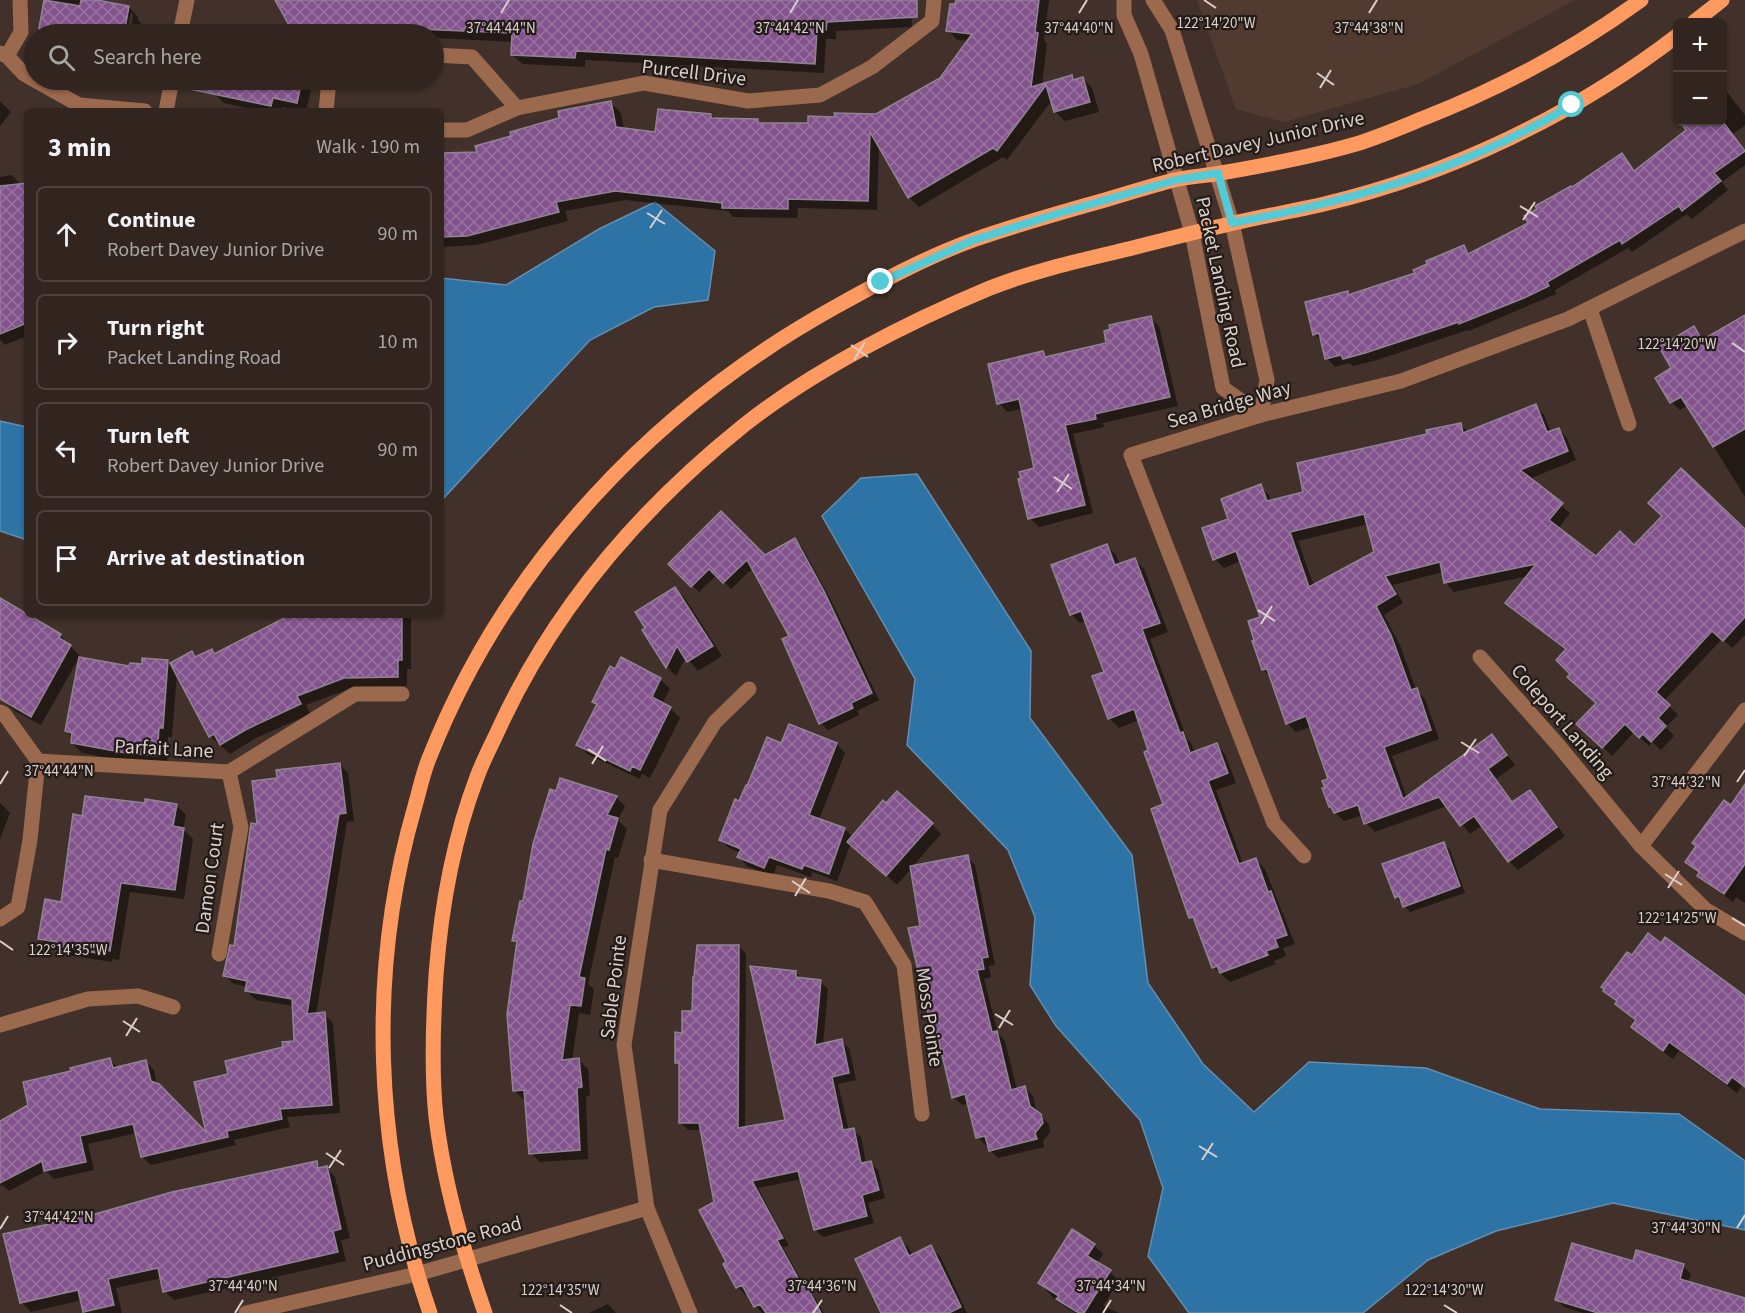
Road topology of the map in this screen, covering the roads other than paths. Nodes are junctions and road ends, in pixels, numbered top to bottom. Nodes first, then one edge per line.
1 (20, 0) edge
2 (187, 0) edge
3 (934, 0) edge
4 (1124, 0) edge
5 (1153, 0) edge
6 (1641, 0) edge
7 (1722, 0) edge
8 (1699, 18) edge
9 (182, 24) edge
10 (1673, 38) edge
11 (4, 55) edge
12 (444, 55) edge
13 (24, 75) edge
14 (49, 90) edge
15 (170, 90) edge
16 (328, 90) edge
17 (78, 108) edge
18 (167, 108) edge
19 (326, 108) edge
20 (517, 108) junction
21 (444, 130) edge
22 (1218, 173) junction
23 (1176, 180) junction
24 (1232, 223) junction
25 (1745, 231) edge
26 (1192, 233) junction
27 (1590, 309) junction
28 (1261, 415) junction
29 (1629, 424) dead end
30 (1480, 657) dead end
31 (749, 689) dead end
32 (402, 694) dead end
33 (1745, 710) edge
34 (0, 712) edge
35 (38, 761) junction
36 (229, 772) junction
37 (1641, 846) junction
38 (1304, 856) dead end
39 (651, 860) junction
40 (0, 919) edge
41 (1745, 933) edge
42 (219, 954) dead end
43 (173, 1007) dead end
44 (0, 1025) edge
45 (922, 1114) dead end
46 (647, 1208) junction
47 (466, 1259) junction
48 (417, 1274) junction
49 (246, 1313) edge
50 (430, 1313) edge
51 (485, 1313) edge
52 (690, 1313) edge

1 - 11 street
2 - 9 street
3 - 20 street, Purcell Drive
4 - 23 street, Packet Landing Road
5 - 22 street, Packet Landing Road
6 - 22 main road, Robert Davey Junior Drive
7 - 8 main road
10 - 24 main road
11 - 13 street
12 - 20 street
14 - 17 street
15 - 18 street
16 - 19 street
20 - 21 street, Purcell Drive
22 - 23 main road, Robert Davey Junior Drive
22 - 24 street, Packet Landing Road
23 - 26 street, Packet Landing Road
23 - 48 main road, Robert Davey Junior Drive
24 - 26 main road
24 - 28 street, Packet Landing Road
25 - 27 street, Sea Bridge Way
26 - 28 street, Packet Landing Road
26 - 47 main road
27 - 28 street, Sea Bridge Way
27 - 29 street
28 - 38 street, Sea Bridge Way
30 - 37 street, Coleport Landing
31 - 39 street, Sable Pointe
32 - 36 street, Parfait Lane
33 - 37 street
34 - 35 street
35 - 36 street, Parfait Lane
35 - 40 street
36 - 42 street, Damon Court
37 - 41 street, Coleport Landing
39 - 45 street, Moss Pointe
39 - 46 street, Sable Pointe
43 - 44 street
46 - 47 street, Puddingstone Road
46 - 52 street, Sable Pointe
47 - 48 street, Puddingstone Road
47 - 51 main road
48 - 49 street, Puddingstone Road
48 - 50 main road, Robert Davey Junior Drive

